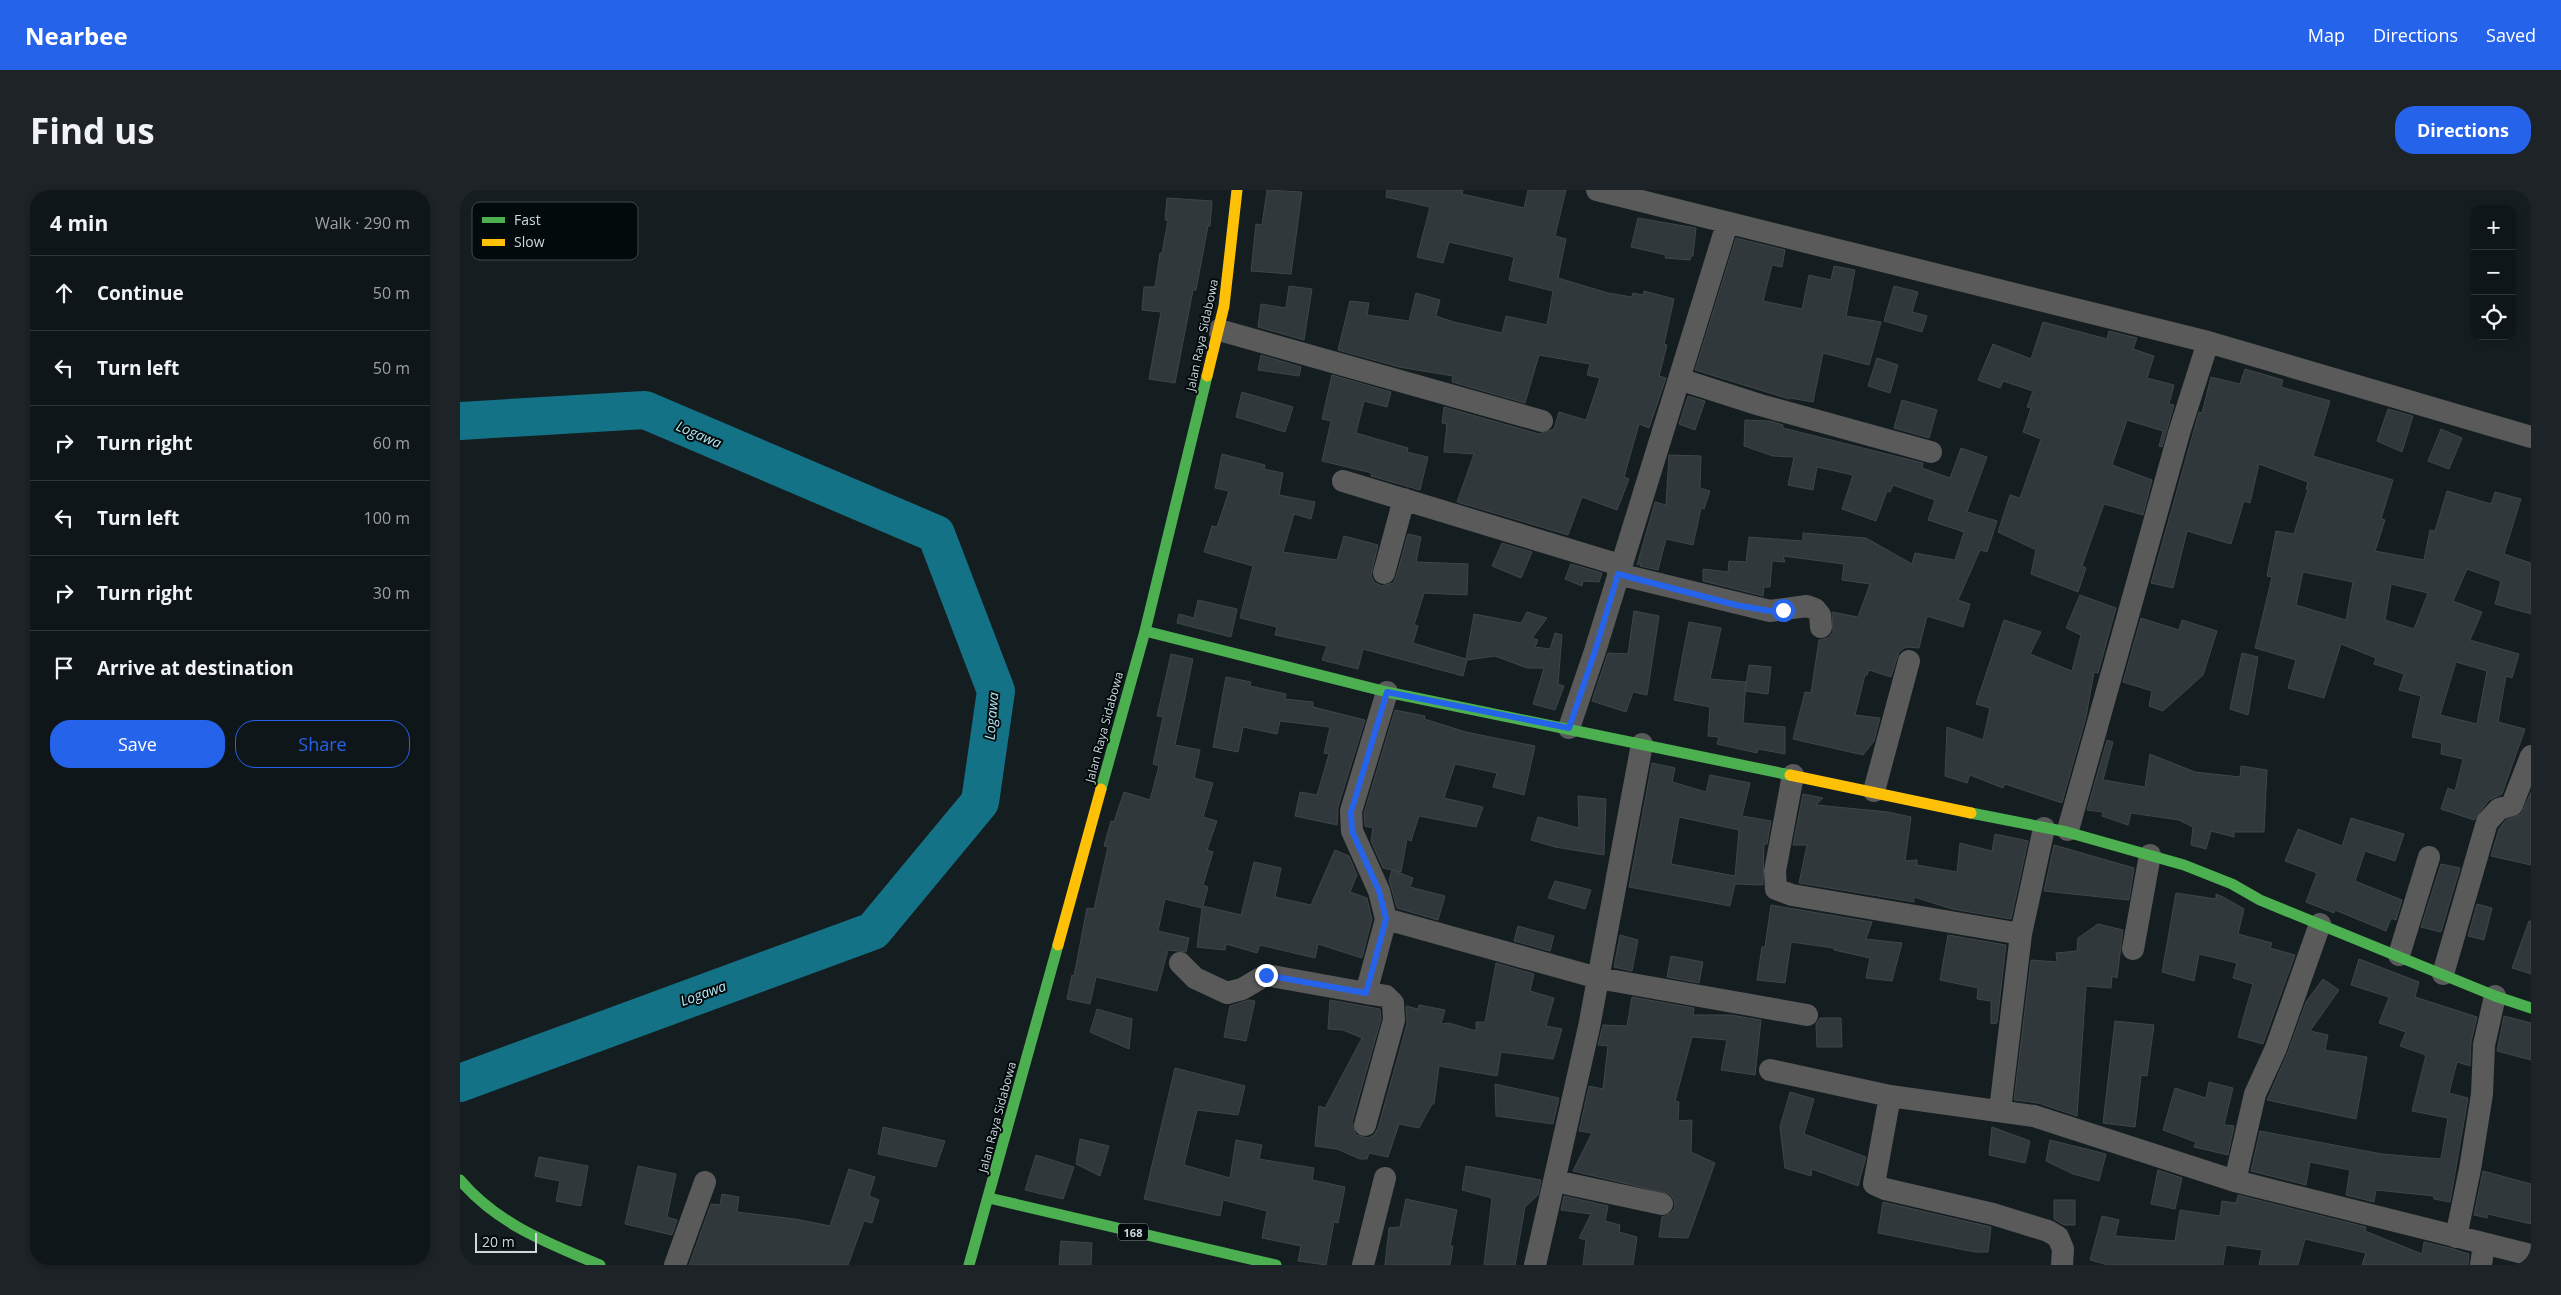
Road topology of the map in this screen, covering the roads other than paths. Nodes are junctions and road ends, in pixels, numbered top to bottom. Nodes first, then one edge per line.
1 (1237, 190) edge
2 (1597, 190) edge
3 (1727, 224) junction
4 (1219, 330) junction
5 (2208, 342) junction
6 (1679, 378) junction
7 (1542, 421) dead end
8 (2531, 437) edge
9 (1931, 452) dead end
10 (1343, 481) dead end
11 (1404, 499) junction
12 (1619, 570) junction
13 (1384, 573) dead end
14 (1821, 626) dead end
15 (1145, 631) junction
16 (1909, 661) dead end
17 (1387, 692) junction
18 (1569, 728) junction
19 (1642, 744) junction
20 (2529, 766) edge
21 (1793, 775) junction
22 (1874, 791) junction
23 (2044, 828) junction
24 (2068, 830) junction
25 (2150, 855) junction
26 (2428, 858) dead end
27 (1386, 919) junction
28 (2320, 924) junction
29 (2021, 934) junction
30 (2133, 949) dead end
31 (2399, 955) junction
32 (1180, 963) dead end
33 (2442, 974) junction
34 (1598, 978) junction
35 (1366, 993) junction
36 (2495, 996) junction
37 (2531, 1008) edge
38 (1807, 1015) dead end
39 (1770, 1070) dead end
40 (1890, 1096) junction
41 (2000, 1110) junction
42 (1365, 1125) dead end
43 (1384, 1178) dead end
44 (461, 1181) edge
45 (1555, 1181) junction
46 (2235, 1181) junction
47 (705, 1182) dead end
48 (989, 1198) junction
49 (1662, 1204) dead end
50 (2456, 1237) junction
51 (2482, 1255) edge
52 (2531, 1255) edge
53 (562, 1257) edge
54 (600, 1265) edge
55 (675, 1265) edge
56 (969, 1265) edge
57 (1276, 1265) edge
58 (1363, 1265) edge
59 (1535, 1265) edge
60 (2062, 1265) edge

1 - 4 main road, Jalan Raya Sidabowa
2 - 3 street
3 - 5 street
3 - 6 street
4 - 7 street
4 - 15 main road, Jalan Raya Sidabowa
5 - 8 street
5 - 24 street
6 - 9 street
6 - 12 street
10 - 11 street
11 - 12 street
11 - 13 street
12 - 14 street
12 - 18 street
15 - 17 main road
15 - 48 main road, Jalan Raya Sidabowa
16 - 22 street
17 - 18 main road
17 - 27 street
18 - 19 main road
19 - 21 main road
19 - 34 street
20 - 33 street
21 - 22 main road
21 - 29 street
22 - 23 main road
23 - 24 main road
23 - 29 street
24 - 25 main road
25 - 28 main road
25 - 30 street
26 - 31 street
27 - 34 street
27 - 35 street
28 - 31 main road
28 - 46 street
29 - 41 street
31 - 33 main road
32 - 35 street
33 - 36 main road
34 - 38 street
34 - 45 street
35 - 42 street
36 - 37 main road
36 - 50 street
39 - 40 street
40 - 41 street
40 - 60 street
41 - 46 street
43 - 58 street
44 - 53 main road
45 - 49 street
45 - 59 street
46 - 50 street
47 - 55 street
48 - 56 main road, Jalan Raya Sidabowa
48 - 57 main road, 168
50 - 51 street
51 - 52 street
53 - 54 main road

